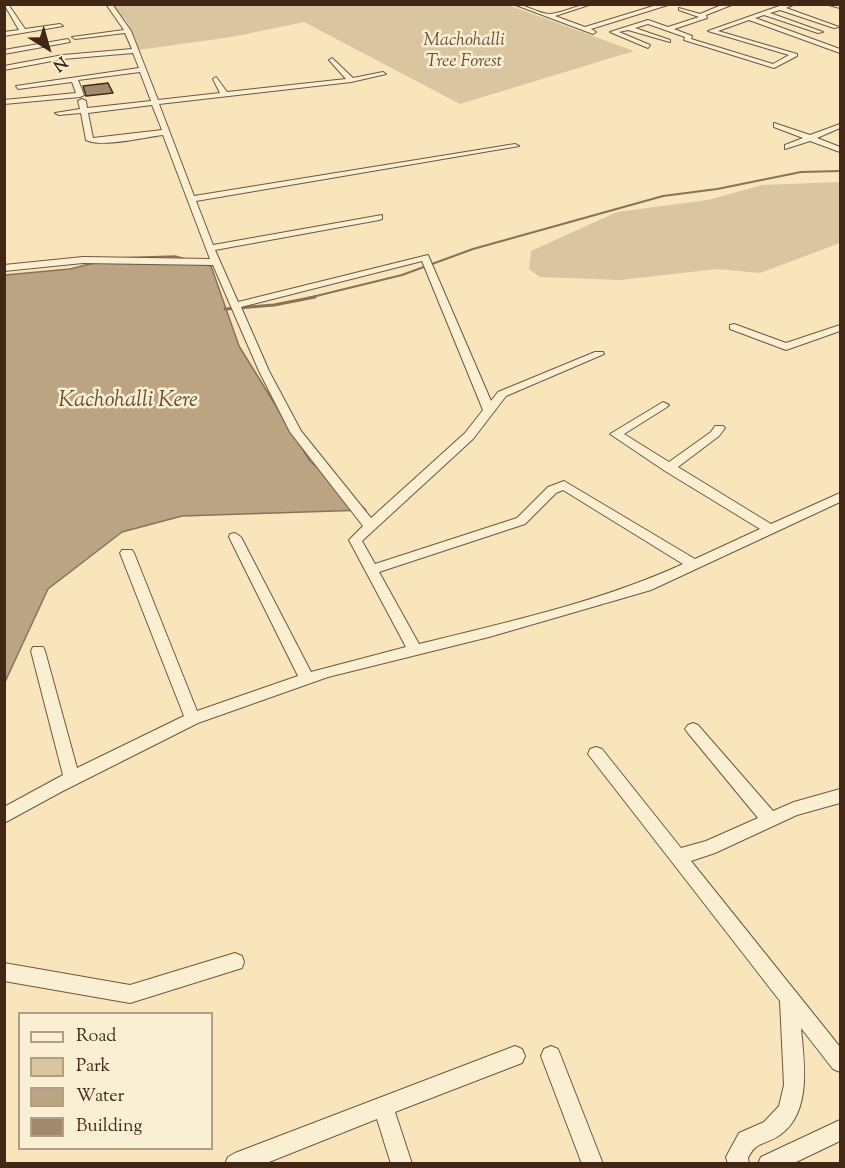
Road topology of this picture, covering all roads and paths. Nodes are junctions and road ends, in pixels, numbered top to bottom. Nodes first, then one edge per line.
1 (109, 4) edge
2 (516, 4) edge
3 (544, 4) edge
4 (589, 4) edge
5 (668, 4) edge
6 (701, 4) edge
7 (731, 4) edge
8 (793, 4) edge
9 (828, 4) edge
10 (840, 6) edge
11 (6, 8) edge
12 (781, 8) junction
13 (806, 8) dead end
14 (530, 10) junction
15 (764, 13) junction
16 (702, 15) junction
17 (548, 16) junction
18 (13, 18) junction
19 (749, 18) junction
20 (4, 19) edge
21 (18, 24) junction
22 (60, 26) dead end
23 (4, 27) edge
24 (627, 27) junction
25 (836, 27) dead end
26 (585, 29) junction
27 (668, 29) junction
28 (23, 31) junction
29 (128, 31) junction
30 (712, 31) junction
31 (593, 32) dead end
32 (820, 32) dead end
33 (65, 33) dead end
34 (4, 34) edge
35 (75, 37) dead end
36 (690, 37) junction
37 (68, 41) dead end
38 (668, 41) dead end
39 (4, 44) edge
40 (648, 45) dead end
41 (746, 50) dead end
42 (135, 51) junction
43 (840, 51) edge
44 (4, 52) edge
45 (63, 57) junction
46 (4, 60) edge
47 (332, 60) dead end
48 (785, 60) junction
49 (60, 66) dead end
50 (4, 68) edge
51 (143, 70) junction
52 (383, 74) dead end
53 (4, 75) edge
54 (216, 79) dead end
55 (75, 80) junction
56 (351, 80) junction
57 (224, 94) junction
58 (80, 95) junction
59 (30, 101) junction
60 (4, 102) edge
61 (155, 102) junction
62 (37, 108) dead end
63 (84, 111) junction
64 (59, 113) dead end
65 (777, 125) dead end
66 (840, 126) edge
67 (166, 132) junction
68 (811, 138) junction
69 (515, 146) dead end
70 (788, 147) dead end
71 (840, 150) edge
72 (191, 199) junction
73 (379, 217) dead end
74 (210, 248) junction
75 (215, 262) junction
76 (4, 268) edge
77 (238, 308) junction
78 (734, 327) dead end
79 (840, 328) edge
80 (599, 354) dead end
81 (663, 405) dead end
82 (489, 410) junction
83 (719, 428) dead end
84 (669, 468) junction
85 (840, 497) edge
86 (371, 527) junction
87 (771, 530) junction
88 (235, 537) dead end
89 (127, 553) dead end
90 (694, 565) junction
91 (371, 570) junction
92 (38, 651) dead end
93 (416, 651) junction
94 (307, 679) junction
95 (193, 719) junction
96 (693, 729) dead end
97 (596, 754) dead end
98 (72, 779) junction
99 (840, 796) edge
100 (4, 816) edge
101 (770, 820) junction
102 (678, 857) junction
103 (235, 962) dead end
104 (4, 972) edge
105 (789, 996) junction
106 (514, 1056) dead end
107 (551, 1056) dead end
108 (840, 1062) edge
109 (383, 1106) junction
110 (840, 1130) edge
111 (235, 1164) edge
112 (402, 1164) edge
113 (593, 1164) edge
114 (739, 1164) edge
115 (768, 1164) edge

1 - 29 street
2 - 14 street
3 - 14 street
4 - 17 street
5 - 26 street
6 - 16 street
7 - 16 street
8 - 12 street
8 - 13 street
9 - 10 street
11 - 18 street
12 - 15 street
12 - 25 street
14 - 17 street
15 - 19 street
15 - 32 street
16 - 27 street
17 - 26 street
18 - 20 street
18 - 21 street
19 - 30 street
19 - 43 street
21 - 23 street
21 - 28 street
22 - 28 street
24 - 27 street
24 - 38 street
24 - 40 street
26 - 31 street
27 - 36 street
28 - 34 street
29 - 35 street
29 - 42 street
30 - 36 street
30 - 48 street
33 - 39 street
36 - 48 street
37 - 44 street
41 - 48 street
42 - 45 street
42 - 51 street
45 - 46 street
45 - 50 street
47 - 56 street
49 - 53 street
51 - 55 street
51 - 61 street
52 - 56 street
54 - 57 street
55 - 58 street
55 - 59 street
56 - 57 street
57 - 61 street
58 - 59 street
58 - 63 street
59 - 60 street
59 - 62 street
61 - 63 street
61 - 67 street
63 - 64 street
63 - 67 street
65 - 68 street
66 - 68 street
67 - 72 street
68 - 70 street
68 - 71 street
69 - 72 street
72 - 74 street
73 - 74 street
74 - 75 street
75 - 76 street
75 - 77 street
77 - 82 street
77 - 86 street
78 - 79 street
80 - 82 street
81 - 84 street
82 - 86 street
83 - 84 street
84 - 87 street
85 - 87 street
86 - 91 street
87 - 90 street
88 - 94 street
89 - 95 street
90 - 91 street
90 - 93 street
91 - 93 street
92 - 98 street
93 - 94 street
94 - 95 street
95 - 98 street
96 - 101 street
97 - 102 street
98 - 100 street
99 - 101 street
101 - 102 street
102 - 105 street
103 - 104 street
105 - 108 street
105 - 114 street
106 - 109 street
107 - 113 street
109 - 111 street
109 - 112 street
110 - 115 street

